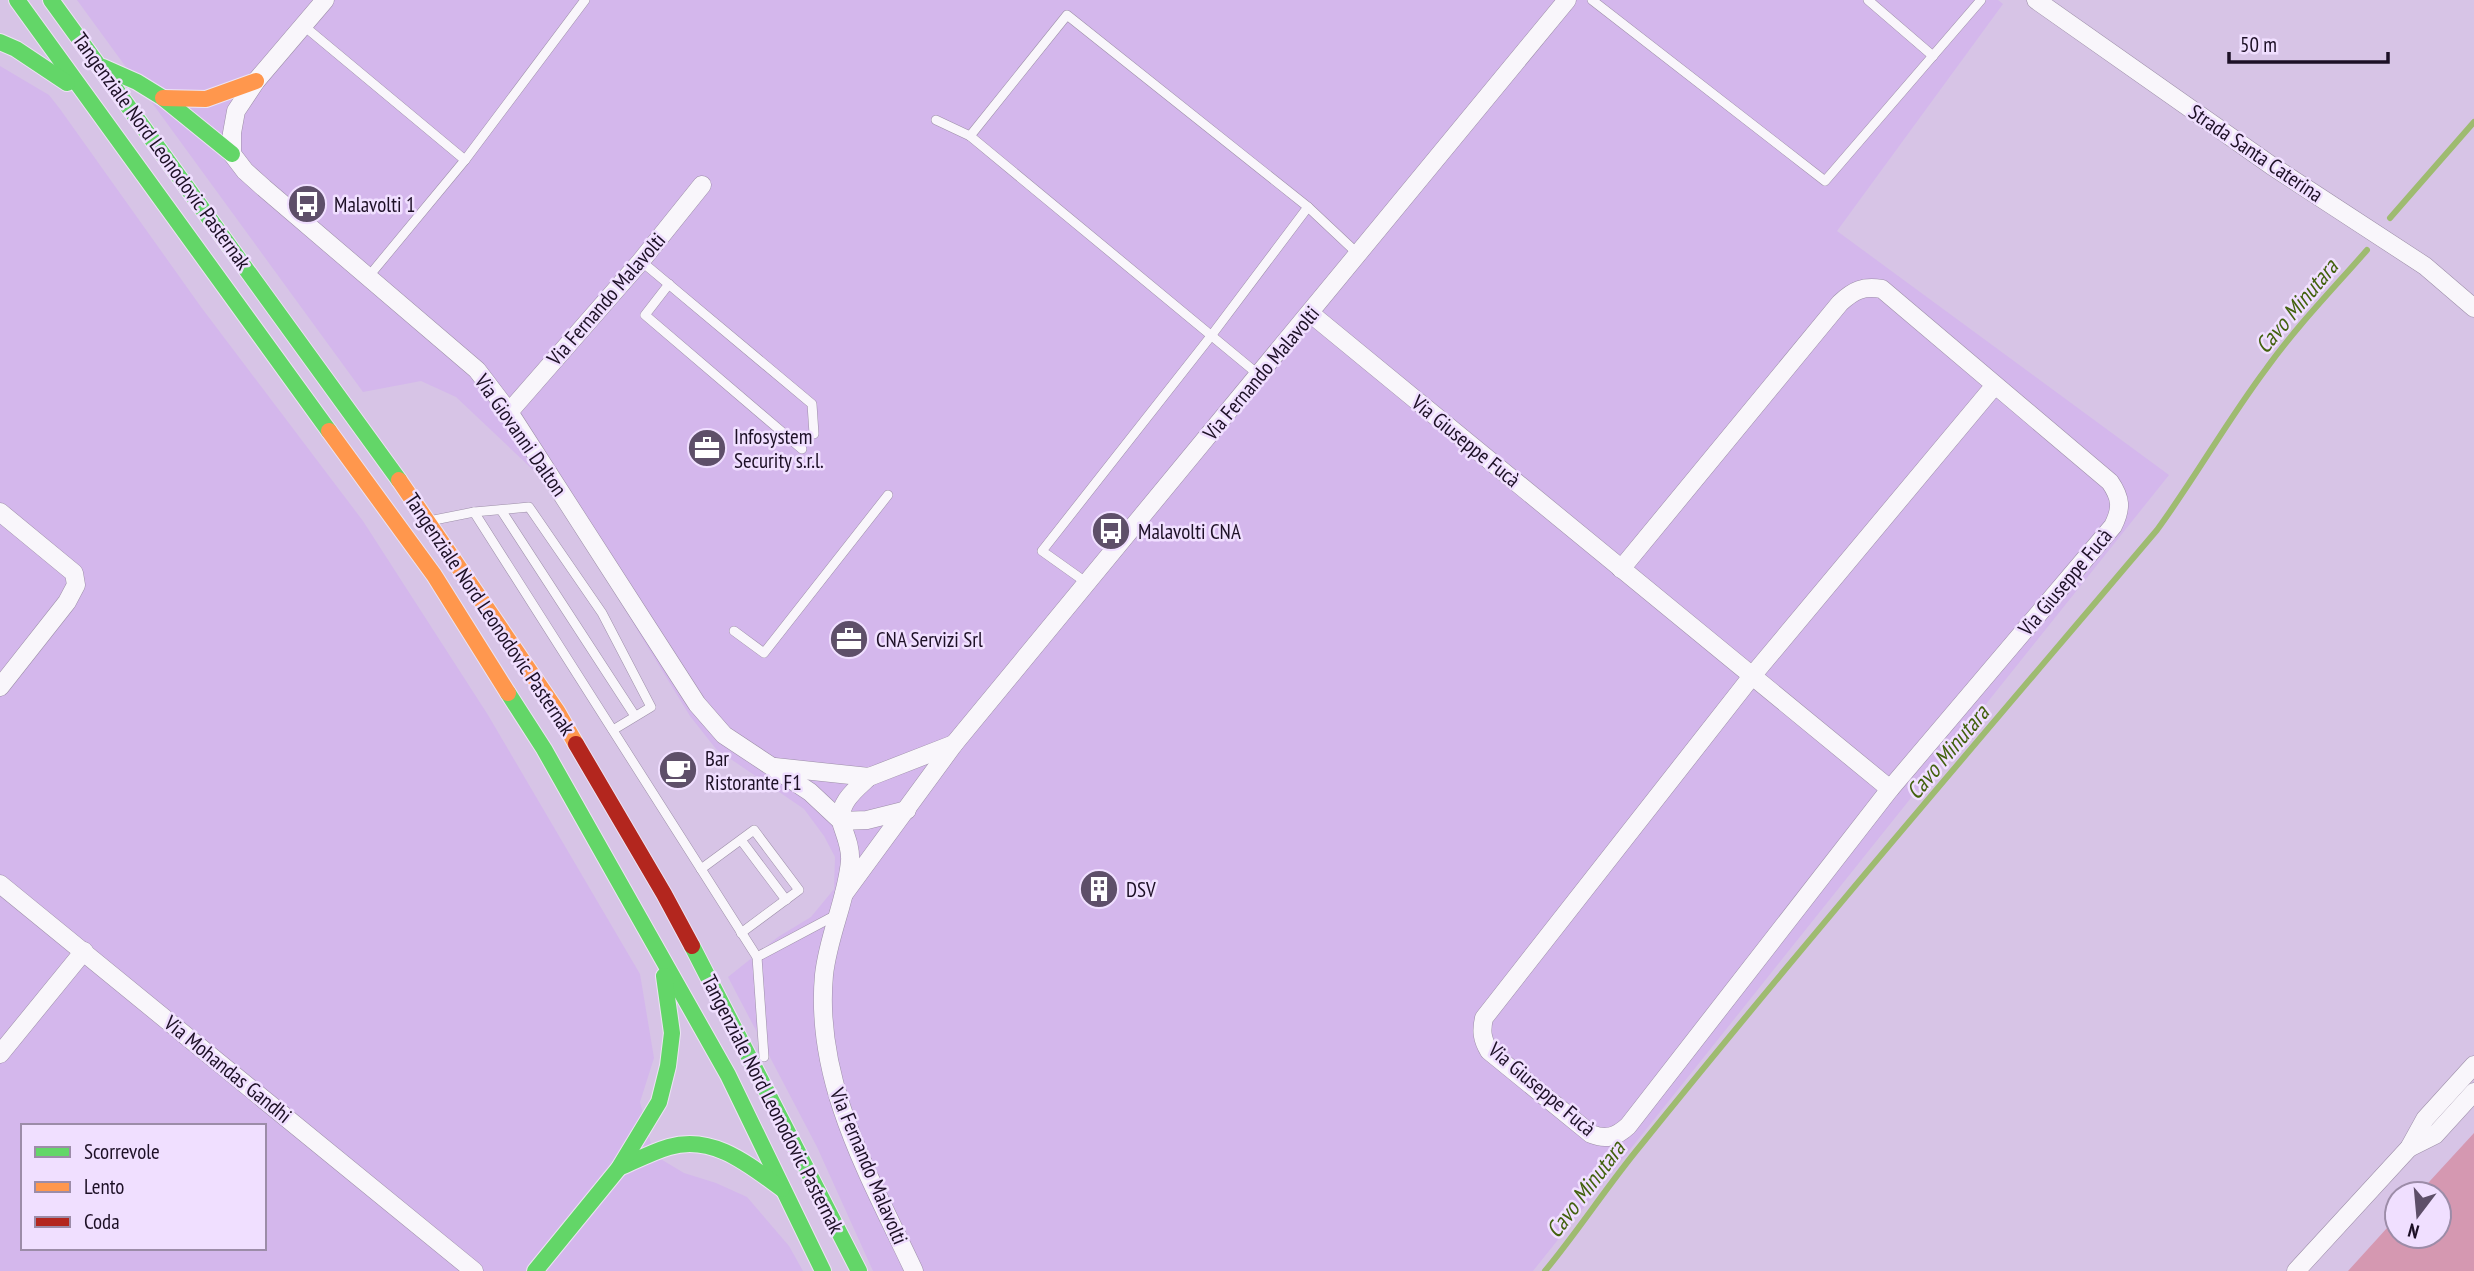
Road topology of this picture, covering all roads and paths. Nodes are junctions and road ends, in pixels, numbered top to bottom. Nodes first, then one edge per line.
1 (17, 0) edge
2 (51, 0) edge
3 (325, 0) edge
4 (585, 0) edge
5 (1567, 0) edge
6 (1592, 0) edge
7 (1868, 0) edge
8 (1981, 0) edge
9 (2036, 0) edge
10 (304, 26) junction
11 (0, 42) edge
12 (1933, 56) junction
13 (100, 66) junction
14 (256, 81) junction
15 (83, 93) junction
16 (163, 97) junction
17 (936, 120) dead end
18 (970, 136) junction
19 (232, 154) junction
20 (465, 160) junction
21 (702, 185) dead end
22 (1308, 207) junction
23 (1358, 254) junction
24 (641, 261) junction
25 (369, 276) junction
26 (669, 284) junction
27 (2474, 308) edge
28 (1310, 313) junction
29 (1211, 336) junction
30 (1259, 375) junction
31 (1995, 384) junction
32 (509, 412) junction
33 (814, 434) dead end
34 (802, 449) dead end
35 (888, 495) dead end
36 (501, 510) junction
37 (0, 512) edge
38 (474, 512) junction
39 (429, 521) junction
40 (1621, 569) junction
41 (1087, 583) junction
42 (734, 631) dead end
43 (1752, 676) junction
44 (0, 687) edge
45 (635, 716) junction
46 (613, 730) junction
47 (954, 744) junction
48 (771, 766) junction
49 (869, 777) junction
50 (1890, 789) junction
51 (907, 810) junction
52 (841, 821) junction
53 (741, 840) junction
54 (701, 869) junction
55 (0, 884) edge
56 (844, 894) junction
57 (786, 900) junction
58 (836, 914) junction
59 (741, 933) junction
60 (84, 951) junction
61 (661, 956) junction
62 (757, 957) junction
63 (0, 1054) edge
64 (2474, 1065) edge
65 (765, 1087) junction
66 (2474, 1092) edge
67 (2409, 1148) junction
68 (619, 1168) junction
69 (787, 1194) junction
70 (474, 1271) edge
71 (535, 1271) edge
72 (823, 1271) edge
73 (859, 1271) edge
74 (914, 1271) edge
75 (2296, 1271) edge

1 - 15 highway, Tangenziale Nord Leonodovic Pasternak
2 - 13 highway, Tangenziale Nord Leonodovic Pasternak
3 - 10 street
4 - 20 lane
5 - 23 street, Via Fernando Malavolti
6 - 12 lane
7 - 12 lane
8 - 12 lane
9 - 27 street, Strada Santa Caterina
10 - 14 street
10 - 20 lane
11 - 15 highway
13 - 16 highway
13 - 39 highway, Tangenziale Nord Leonodovic Pasternak
14 - 16 highway
14 - 19 street
15 - 61 highway, Tangenziale Nord Leonodovic Pasternak
16 - 19 highway
17 - 18 lane
18 - 22 lane
18 - 29 lane
19 - 25 street, Via Giovanni Dalton
20 - 25 lane
21 - 24 street, Via Fernando Malavolti
22 - 23 lane
22 - 29 lane
23 - 28 street, Via Fernando Malavolti
24 - 26 lane
24 - 32 street, Via Fernando Malavolti
25 - 32 street, Via Giovanni Dalton
26 - 33 lane
26 - 34 lane
28 - 30 street, Via Fernando Malavolti
28 - 40 street, Via Giuseppe Fucà
29 - 30 lane
29 - 41 lane
30 - 41 street, Via Fernando Malavolti
31 - 40 street, Via Giuseppe Fucà
31 - 43 street, Via Giuseppe Fucà
31 - 50 street, Via Giuseppe Fucà
32 - 48 street, Via Giovanni Dalton
35 - 42 lane
36 - 38 lane
36 - 45 lane
36 - 45 lane
37 - 44 street
38 - 39 lane
38 - 46 lane
39 - 65 highway, Tangenziale Nord Leonodovic Pasternak
40 - 43 street, Via Giuseppe Fucà
41 - 47 street, Via Fernando Malavolti
43 - 50 street, Via Giuseppe Fucà
43 - 50 street, Via Giuseppe Fucà
45 - 46 lane
46 - 54 lane
47 - 49 street, Via Fernando Malavolti
47 - 51 street, Via Fernando Malavolti
48 - 49 street, Via Fernando Malavolti
48 - 52 street, Via Giovanni Dalton
49 - 52 street, Via Fernando Malavolti
51 - 52 street
51 - 56 street, Via Fernando Malavolti
52 - 56 street, Via Fernando Malavolti
53 - 54 lane
53 - 57 lane
53 - 57 lane
54 - 59 lane
55 - 60 street, Via Mohandas Gandhi
56 - 58 street, Via Fernando Malavolti
57 - 59 lane
58 - 62 lane
58 - 74 street, Via Fernando Malavolti
59 - 62 lane
60 - 63 street
60 - 70 street, Via Mohandas Gandhi
61 - 68 highway
61 - 69 highway, Tangenziale Nord Leonodovic Pasternak
62 - 65 lane
64 - 67 street
65 - 73 highway, Tangenziale Nord Leonodovic Pasternak
66 - 67 street
67 - 75 street
68 - 69 highway
68 - 71 highway
69 - 72 highway, Tangenziale Nord Leonodovic Pasternak

